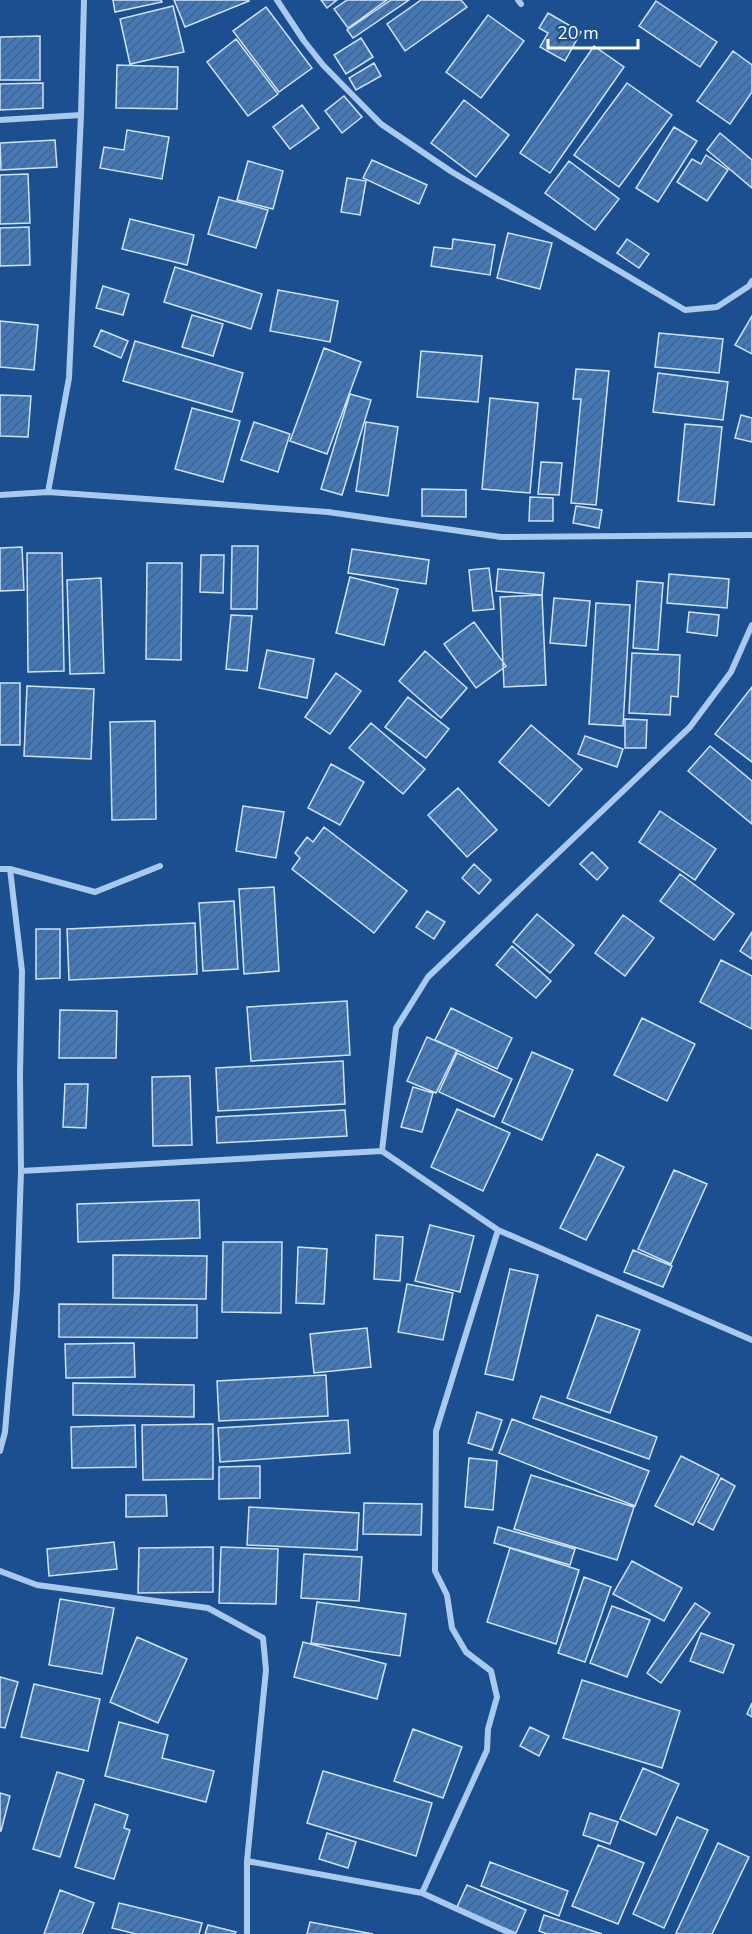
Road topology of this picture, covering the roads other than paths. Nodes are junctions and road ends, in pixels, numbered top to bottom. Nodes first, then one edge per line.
1 (84, 0) edge
2 (277, 0) edge
3 (81, 115) junction
4 (0, 120) edge
5 (752, 281) edge
6 (48, 492) junction
7 (0, 495) edge
8 (752, 535) edge
9 (752, 625) edge
10 (160, 866) dead end
11 (0, 868) edge
12 (10, 869) junction
13 (382, 1151) junction
14 (21, 1171) junction
15 (498, 1230) junction
16 (752, 1340) edge
17 (0, 1451) edge
18 (0, 1571) edge
19 (247, 1861) junction
20 (422, 1893) junction
21 (247, 1934) edge
22 (513, 1934) edge

1 - 3 street
2 - 5 street
3 - 4 street
3 - 6 street
6 - 7 street
6 - 8 street
9 - 13 street
10 - 12 street
11 - 12 street
12 - 14 street
13 - 14 street
13 - 15 street
14 - 17 street
15 - 16 street
15 - 20 street
18 - 19 street
19 - 20 street
19 - 21 street
20 - 22 street

